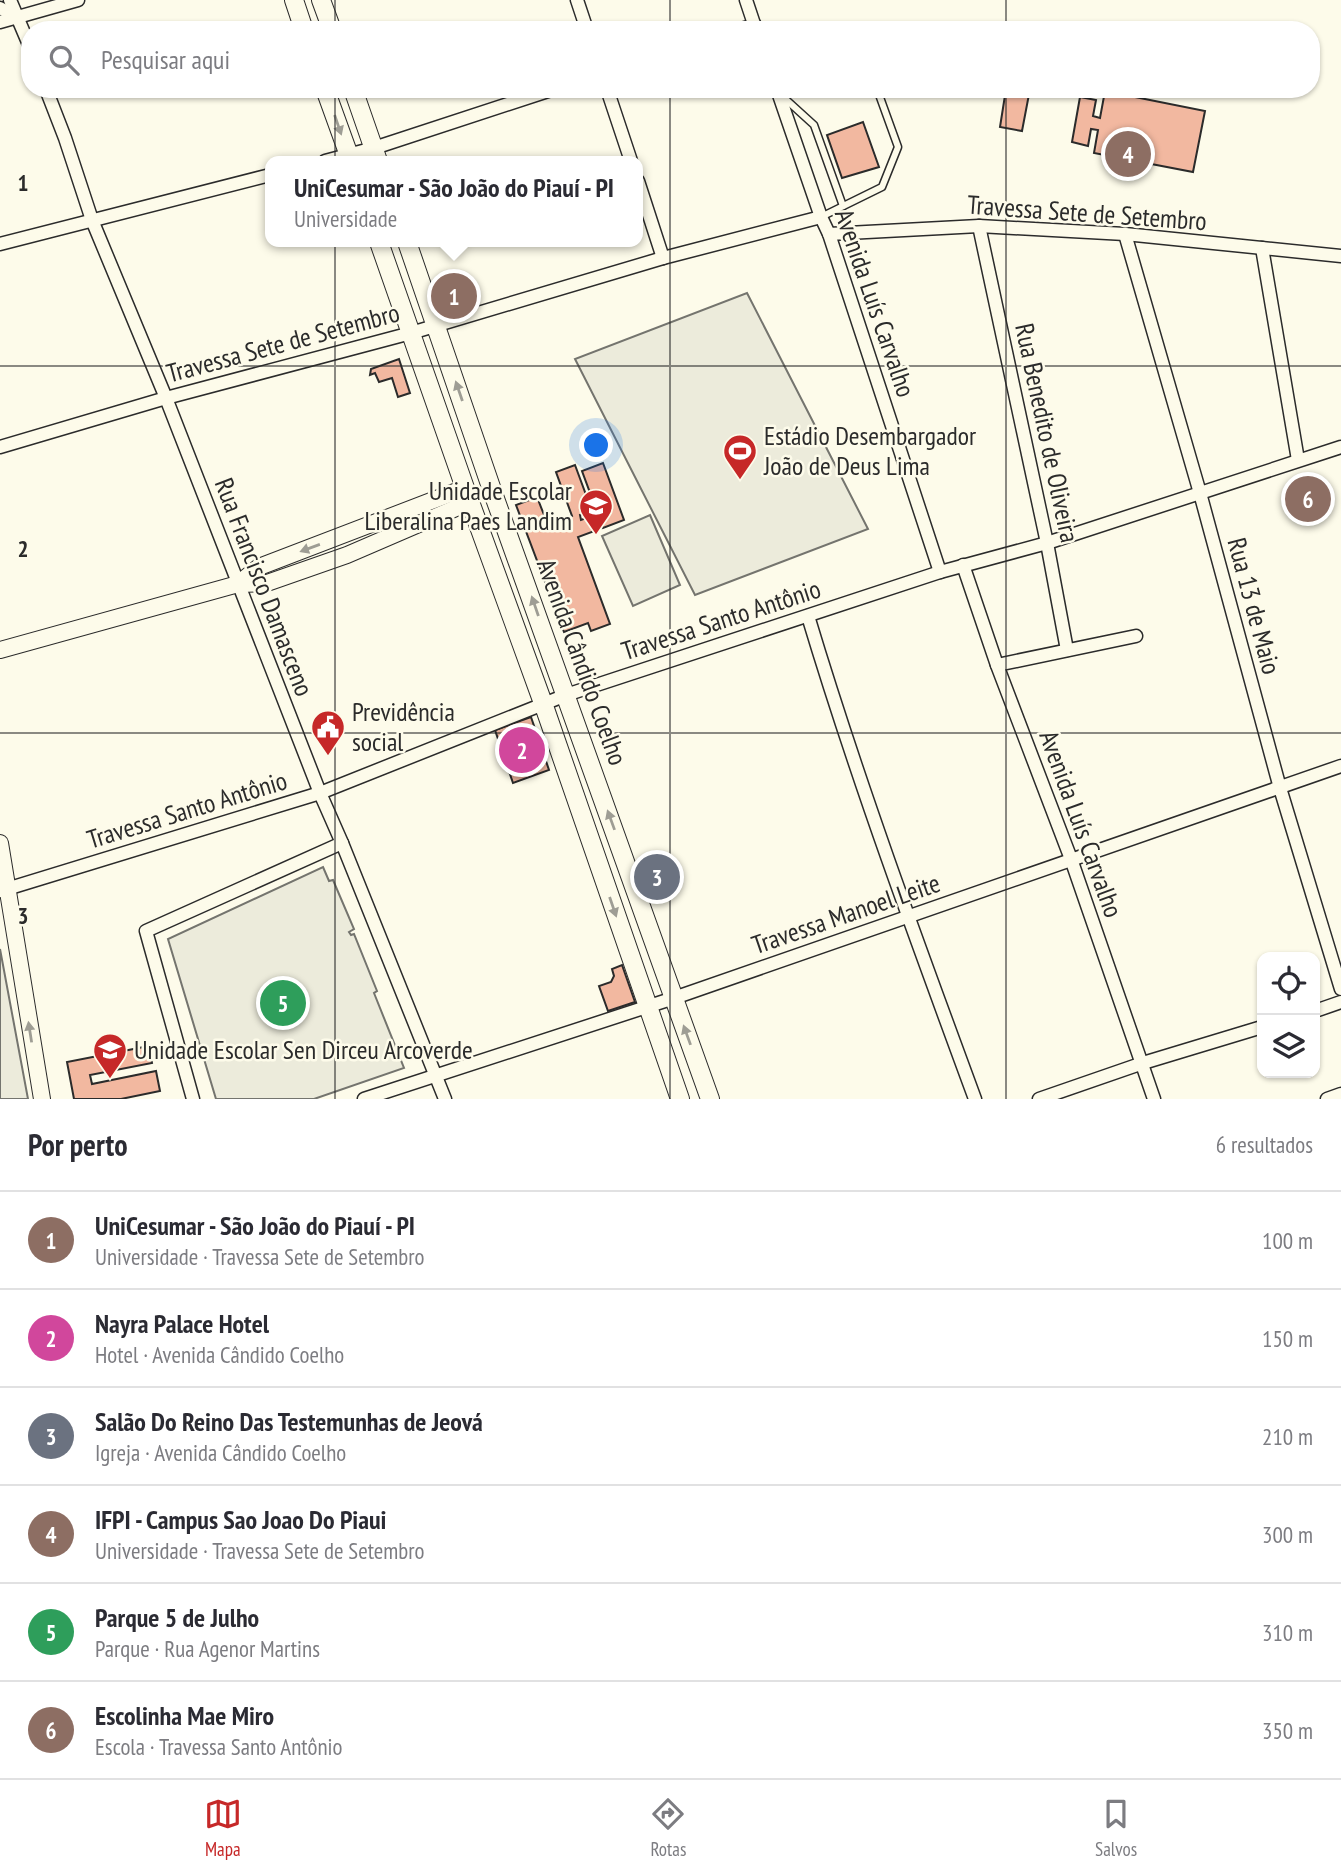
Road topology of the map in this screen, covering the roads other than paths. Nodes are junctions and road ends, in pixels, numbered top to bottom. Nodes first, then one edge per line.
1 (10, 0) edge
2 (78, 0) edge
3 (294, 0) edge
4 (321, 0) edge
5 (576, 0) edge
6 (746, 0) edge
7 (0, 8) edge
8 (18, 17) junction
9 (301, 21) edge
10 (329, 21) edge
11 (584, 21) edge
12 (753, 21) edge
13 (0, 22) edge
14 (21, 24) edge
15 (49, 98) edge
16 (328, 98) edge
17 (356, 98) edge
18 (530, 98) edge
19 (610, 98) edge
20 (784, 98) edge
21 (789, 98) edge
22 (880, 98) edge
23 (376, 155) edge
24 (349, 156) edge
25 (629, 156) edge
26 (265, 176) edge
27 (643, 196) edge
28 (843, 206) junction
29 (821, 217) junction
30 (92, 220) junction
31 (979, 226) junction
32 (829, 234) junction
33 (1125, 234) junction
34 (0, 244) edge
35 (381, 247) edge
36 (409, 247) edge
37 (1262, 248) junction
38 (1341, 256) edge
39 (663, 258) junction
40 (436, 325) junction
41 (411, 333) junction
42 (166, 398) junction
43 (0, 447) edge
44 (1341, 447) edge
45 (1298, 460) junction
46 (1200, 493) junction
47 (467, 495) junction
48 (342, 536) junction
49 (1047, 544) junction
50 (347, 555) junction
51 (963, 565) junction
52 (940, 572) junction
53 (238, 584) junction
54 (807, 616) junction
55 (1136, 636) dead end
56 (0, 650) edge
57 (1067, 650) junction
58 (997, 665) junction
59 (566, 695) junction
60 (542, 703) junction
61 (1341, 766) edge
62 (1280, 788) junction
63 (320, 793) junction
64 (0, 843) edge
65 (342, 843) junction
66 (1071, 859) junction
67 (4, 889) edge
68 (908, 917) junction
69 (1341, 989) edge
70 (674, 998) junction
71 (1341, 1003) edge
72 (647, 1006) junction
73 (1320, 1009) edge
74 (1257, 1029) edge
75 (1143, 1063) junction
76 (435, 1075) junction
77 (1341, 1094) edge
78 (42, 1099) edge
79 (193, 1099) edge
80 (364, 1099) edge
81 (445, 1099) edge
82 (680, 1099) edge
83 (710, 1099) edge
84 (975, 1099) edge
85 (1039, 1099) edge
86 (1154, 1099) edge
87 (1327, 1099) edge

1 - 8 street
2 - 8 street
3 - 9 main road
4 - 10 main road
5 - 11 street
6 - 12 street
7 - 8 street
8 - 13 street
8 - 14 street
15 - 30 street, Rua Francisco Damasceno
16 -> 24 main road
17 - 23 main road
18 - 23 street
19 - 25 street
20 - 29 street, Avenida Luís Carvalho
21 - 28 lane
22 - 28 lane
26 - 30 street
27 - 39 street
28 - 29 lane
29 - 32 street, Avenida Luís Carvalho
29 - 39 street, Travessa Sete de Setembro
30 - 34 street
30 - 42 street, Rua Francisco Damasceno
31 - 32 street, Travessa Sete de Setembro
31 - 33 street, Travessa Sete de Setembro
31 - 49 street, Rua Benedito de Oliveira
32 - 52 street, Avenida Luís Carvalho
33 - 37 street, Travessa Sete de Setembro
33 - 46 street, Rua 13 de Maio
35 - 41 main road, Avenida Cândido Coelho
36 - 40 main road, Avenida Cândido Coelho
37 - 38 street, Travessa Sete de Setembro
37 - 45 street
39 - 40 street, Travessa Sete de Setembro
40 - 41 street, Travessa Sete de Setembro
59 -> 40 main road, Avenida Cândido Coelho
41 - 42 street, Travessa Sete de Setembro
41 - 47 main road, Avenida Cândido Coelho
42 - 43 street, Travessa Sete de Setembro
42 - 53 street, Rua Francisco Damasceno
44 - 45 street, Travessa Santo Antônio
45 - 46 street, Travessa Santo Antônio
46 - 49 street, Travessa Santo Antônio
46 - 62 street, Rua 13 de Maio
47 - 48 street
47 - 50 street
47 - 60 main road, Avenida Cândido Coelho
48 - 50 street
48 -> 53 street
49 - 51 street, Travessa Santo Antônio
49 - 57 street, Rua Benedito de Oliveira
50 - 53 street
51 - 52 street, Travessa Santo Antônio
51 - 58 street, Avenida Luís Carvalho
52 - 54 street, Travessa Santo Antônio
53 - 56 street
53 - 63 street, Rua Francisco Damasceno
54 - 59 street, Travessa Santo Antônio
54 - 68 street
55 - 57 street
57 - 58 street
58 - 66 street, Avenida Luís Carvalho
59 - 60 street, Travessa Santo Antônio
70 -> 59 main road, Avenida Cândido Coelho
60 - 63 street, Travessa Santo Antônio
60 -> 72 main road, Avenida Cândido Coelho
61 - 62 street, Travessa Manoel Leite
62 - 66 street, Travessa Manoel Leite
62 - 69 street, Rua 13 de Maio
63 - 65 street, Rua Francisco Damasceno
63 - 67 street, Travessa Santo Antônio
64 - 67 street
65 - 76 street, Rua Francisco Damasceno
65 - 79 street
66 - 68 street, Travessa Manoel Leite
66 - 75 street, Avenida Luís Carvalho
78 -> 67 street
68 - 70 street, Travessa Manoel Leite
68 - 84 street
70 - 72 street, Travessa Manoel Leite
83 -> 70 main road, Avenida Cândido Coelho
71 - 73 street
72 - 76 street, Travessa Manoel Leite
72 - 82 main road, Avenida Cândido Coelho
74 - 75 street
75 - 85 street
75 - 86 street, Avenida Luís Carvalho
76 - 80 street, Travessa Manoel Leite
76 - 81 street, Rua Francisco Damasceno
77 - 87 street

